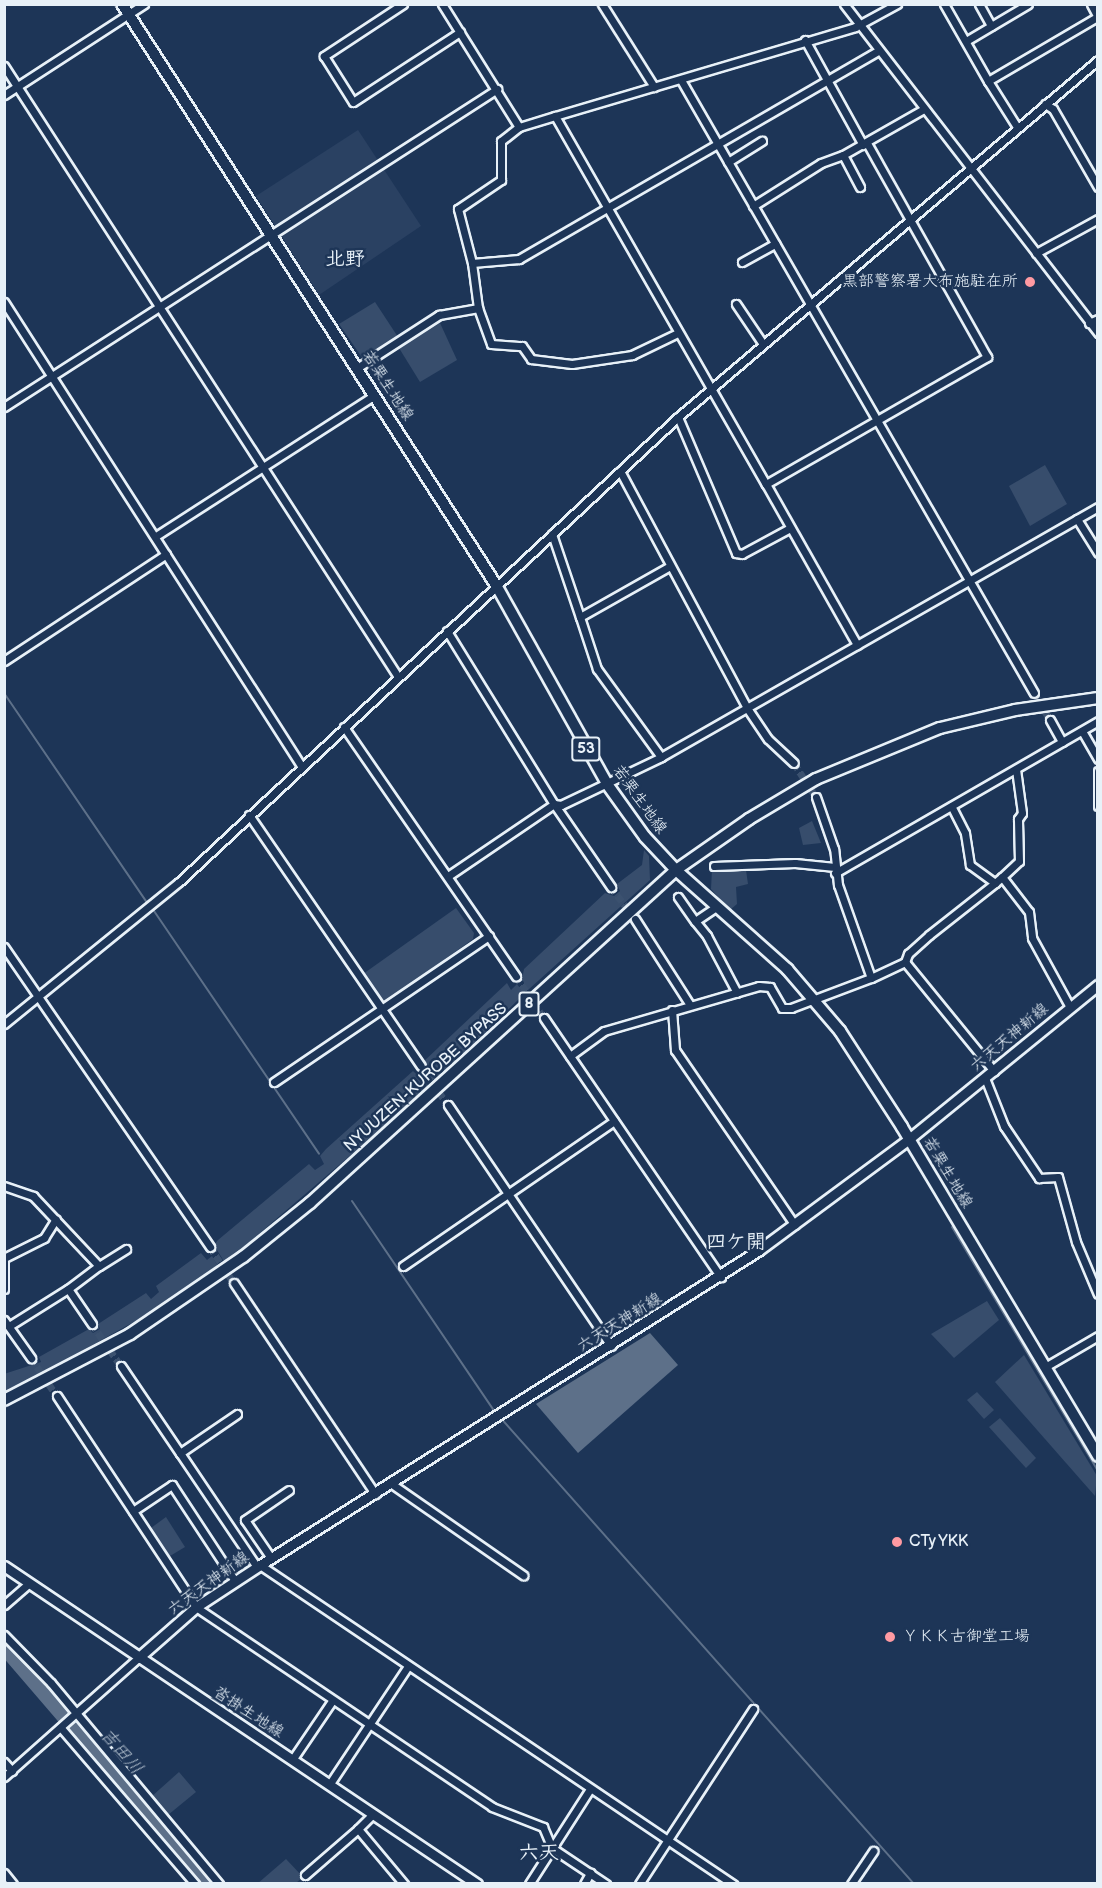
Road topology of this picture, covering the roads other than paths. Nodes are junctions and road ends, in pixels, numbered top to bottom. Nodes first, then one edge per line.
1 (122, 4) edge
2 (144, 4) edge
3 (403, 4) edge
4 (442, 4) edge
5 (602, 4) edge
6 (844, 4) edge
7 (897, 4) edge
8 (944, 4) edge
9 (979, 4) edge
10 (1028, 4) edge
11 (1090, 4) edge
12 (128, 15) junction
13 (1098, 17) edge
14 (861, 26) junction
15 (991, 26) junction
16 (460, 32) junction
17 (805, 40) junction
18 (966, 41) junction
19 (879, 50) junction
20 (1098, 60) edge
21 (4, 66) edge
22 (681, 80) junction
23 (827, 80) junction
24 (988, 81) junction
25 (18, 86) junction
26 (654, 87) junction
27 (497, 89) junction
28 (4, 95) edge
29 (1045, 104) junction
30 (924, 109) junction
31 (555, 116) junction
32 (519, 127) junction
33 (1017, 127) junction
34 (762, 141) dead end
35 (718, 144) junction
36 (865, 144) junction
37 (843, 155) junction
38 (728, 162) junction
39 (970, 168) junction
40 (861, 187) dead end
41 (1098, 187) edge
42 (753, 206) junction
43 (607, 207) junction
44 (1098, 219) edge
45 (908, 221) junction
46 (271, 235) junction
47 (775, 244) junction
48 (1036, 253) junction
49 (742, 262) dead end
50 (472, 263) junction
51 (4, 302) edge
52 (736, 304) dead end
53 (810, 305) junction
54 (160, 307) junction
55 (478, 308) junction
56 (1098, 319) edge
57 (1089, 323) junction
58 (678, 333) junction
59 (1098, 333) edge
60 (764, 344) junction
61 (357, 368) junction
62 (53, 376) junction
63 (712, 388) junction
64 (375, 394) junction
65 (4, 407) edge
66 (678, 417) junction
67 (877, 421) junction
68 (263, 467) junction
69 (620, 471) junction
70 (766, 484) junction
71 (1098, 507) edge
72 (1077, 519) junction
73 (790, 528) junction
74 (552, 534) junction
75 (156, 536) junction
76 (1098, 553) edge
77 (166, 554) junction
78 (670, 566) junction
79 (970, 581) junction
80 (496, 585) junction
81 (580, 617) junction
82 (447, 631) junction
83 (857, 645) junction
84 (4, 661) edge
85 (398, 676) junction
86 (1034, 693) tunnel mouth
87 (1098, 698) edge
88 (747, 708) junction
89 (1050, 720) tunnel mouth
90 (1096, 723) edge
91 (344, 728) junction
92 (1082, 731) junction
93 (1062, 742) junction
94 (661, 758) junction
95 (1098, 759) edge
96 (794, 764) tunnel mouth
97 (302, 767) junction
98 (1016, 769) junction
99 (1098, 774) edge
100 (607, 784) junction
101 (816, 797) tunnel mouth
102 (554, 804) junction
103 (951, 806) junction
104 (1098, 806) edge
105 (249, 815) junction
106 (714, 867) dead end
107 (676, 870) junction
108 (835, 870) junction
109 (448, 876) junction
110 (1002, 877) junction
111 (995, 883) junction
112 (611, 887) tunnel mouth
113 (678, 897) dead end
114 (716, 906) junction
115 (635, 919) tunnel mouth
116 (695, 921) junction
117 (489, 936) junction
118 (4, 947) edge
119 (905, 962) junction
120 (516, 976) tunnel mouth
121 (871, 978) junction
122 (1098, 985) edge
123 (736, 993) junction
124 (39, 998) junction
125 (814, 1000) junction
126 (690, 1005) junction
127 (1070, 1007) junction
128 (382, 1009) junction
129 (672, 1010) junction
130 (544, 1018) tunnel mouth
131 (4, 1024) edge
132 (570, 1056) junction
133 (421, 1066) tunnel mouth
134 (994, 1071) junction
135 (985, 1078) junction
136 (274, 1082) dead end
137 (448, 1105) tunnel mouth
138 (614, 1120) junction
139 (909, 1139) junction
140 (4, 1186) edge
141 (508, 1194) junction
142 (56, 1219) junction
143 (795, 1225) junction
144 (210, 1247) tunnel mouth
145 (126, 1249) dead end
146 (4, 1259) edge
147 (99, 1266) junction
148 (403, 1266) dead end
149 (721, 1277) junction
150 (234, 1283) tunnel mouth
151 (68, 1288) junction
152 (4, 1289) edge
153 (1098, 1294) edge
154 (7, 1323) edge
155 (92, 1324) tunnel mouth
156 (1098, 1336) edge
157 (611, 1346) junction
158 (31, 1358) tunnel mouth
159 (121, 1366) tunnel mouth
160 (1045, 1367) junction
161 (57, 1396) tunnel mouth
162 (4, 1400) edge
163 (237, 1414) dead end
164 (180, 1453) junction
165 (1098, 1456) edge
166 (392, 1484) junction
167 (289, 1490) dead end
168 (375, 1494) junction
169 (133, 1511) junction
170 (271, 1558) junction
171 (4, 1566) edge
172 (258, 1566) junction
173 (523, 1575) dead end
174 (235, 1581) junction
175 (28, 1584) junction
176 (4, 1605) edge
177 (196, 1607) junction
178 (4, 1635) edge
179 (138, 1658) junction
180 (408, 1666) junction
181 (332, 1701) junction
182 (753, 1709) dead end
183 (76, 1715) junction
184 (368, 1725) junction
185 (62, 1728) junction
186 (292, 1760) junction
187 (4, 1762) edge
188 (12, 1771) junction
189 (4, 1777) edge
190 (329, 1785) junction
191 (590, 1790) junction
192 (374, 1814) junction
193 (358, 1829) junction
194 (668, 1840) junction
195 (552, 1848) junction
196 (873, 1851) dead end
197 (4, 1873) edge
198 (591, 1873) junction
199 (305, 1875) dead end
200 (472, 1882) edge
201 (14, 1884) edge
202 (195, 1884) edge
203 (219, 1884) edge
204 (405, 1884) edge
205 (529, 1884) edge
206 (584, 1884) edge
207 (606, 1884) edge
208 (639, 1884) edge
209 (733, 1884) edge
210 (851, 1884) edge

1 - 12 main road, 若栗生地線 / 53
2 - 12 street
3 - 16 street
4 - 16 street
5 - 26 street
6 - 14 street
7 - 14 street
8 - 18 street
9 - 15 street
10 - 15 street
11 - 13 street
12 - 25 street
12 - 46 main road, 若栗生地線 / 53
13 - 24 street
14 - 17 street
14 - 19 street
15 - 18 street
16 - 27 street
17 - 22 street
17 - 23 street
18 - 24 street
19 - 23 street
19 - 30 street
20 - 29 street
21 - 25 street
22 - 26 street
22 - 35 street
23 - 35 street
23 - 36 street
24 - 33 street
25 - 28 street
25 - 54 street
26 - 31 street
27 - 32 street
27 - 46 street
29 - 33 street
29 - 41 street
30 - 36 street
30 - 39 street
31 - 32 street
31 - 43 street
32 - 50 street
33 - 39 street
34 - 38 street
35 - 38 street
35 - 43 street
36 - 37 street
36 - 45 street
37 - 40 street
37 - 42 street
38 - 42 street
39 - 45 street
39 - 48 street
42 - 47 street
43 - 50 street
43 - 58 street
44 - 48 street
45 - 53 street
45 - 67 street
46 - 54 street
46 - 61 main road, 若栗生地線 / 53
47 - 49 street
47 - 53 street
48 - 57 street
50 - 55 street
51 - 62 street
52 - 60 street
53 - 60 street
53 - 67 street
54 - 62 street
54 - 68 street
55 - 58 street
55 - 61 street
56 - 57 street
57 - 59 street
58 - 63 street
60 - 63 street
61 - 64 main road, 若栗生地線 / 53
62 - 65 street
62 - 75 street
63 - 66 street
63 - 70 street
64 - 68 street
64 - 80 main road, 若栗生地線 / 53
66 - 69 street
66 - 73 street
67 - 70 street
67 - 79 street
68 - 75 street
68 - 85 street
69 - 74 street
69 - 78 street
70 - 73 street
71 - 72 street
72 - 76 street
72 - 79 street
73 - 83 street
74 - 80 street
74 - 81 street
75 - 77 street
77 - 84 street
77 - 97 street
78 - 81 street
78 - 88 street
79 - 83 street
79 - 86 street
80 - 82 street
80 - 100 main road, 若栗生地線 / 53
81 - 94 street
82 - 85 street
82 - 102 street
83 - 88 street
85 - 91 street
87 - 107 main road, NYUUZEN-KUROBE BYPASS / 8
88 - 94 street
88 - 96 street
89 - 93 street
90 - 92 street
91 - 97 street
91 - 109 street
92 - 93 street
92 - 95 street
93 - 98 street
94 - 100 street
97 - 105 street
98 - 103 street
98 - 110 street
99 - 104 street
100 - 102 street
100 - 107 main road, 若栗生地線 / 53
101 - 108 street
102 - 109 street
102 - 112 street
103 - 108 street
103 - 111 street
105 - 124 street
105 - 128 street
106 - 108 street
107 - 114 main road, 若栗生地線 / 53
107 - 162 main road, NYUUZEN-KUROBE BYPASS / 8
108 - 121 street
109 - 117 street
110 - 111 street
110 - 127 street
111 - 119 street
113 - 116 street
114 - 116 street
114 - 125 main road, 若栗生地線 / 53
115 - 126 street
116 - 123 street
117 - 120 street
117 - 128 street
118 - 124 street
119 - 121 street
119 - 134 street
121 - 125 street
122 - 127 main road, 六天天神新線
123 - 125 street
123 - 126 street
124 - 131 street
124 - 144 street
125 - 139 main road, 若栗生地線 / 53
126 - 129 street
127 - 134 main road, 六天天神新線
128 - 133 street
128 - 136 street
129 - 132 street
129 - 143 street
130 - 132 street
132 - 138 street
134 - 135 main road, 六天天神新線
135 - 139 main road, 六天天神新線
135 - 153 street
137 - 141 street
138 - 141 street
138 - 149 street
139 - 143 main road, 六天天神新線
139 - 160 main road, 若栗生地線 / 53
140 - 142 street
141 - 148 street
141 - 157 street
142 - 146 street
142 - 147 street
143 - 149 main road, 六天天神新線
145 - 147 street
146 - 152 street
147 - 151 street
149 - 157 main road, 六天天神新線
150 - 168 street
151 - 154 street
151 - 155 street
154 - 158 street
156 - 160 street
157 - 166 main road, 六天天神新線
159 - 164 street
160 - 165 main road, 若栗生地線 / 53
161 - 169 street
163 - 164 street
164 - 172 street
166 - 168 main road, 六天天神新線
166 - 173 street
167 - 170 street
168 - 170 main road, 六天天神新線
169 - 174 street
169 - 177 street
170 - 172 main road, 六天天神新線
171 - 175 main road, 沓掛生地線
172 - 174 main road, 六天天神新線
172 - 180 street
174 - 177 main road, 六天天神新線
175 - 176 street
175 - 179 main road, 沓掛生地線
177 - 179 main road, 六天天神新線
177 - 181 street
178 - 183 street
179 - 183 street
179 - 186 main road, 沓掛生地線
180 - 184 street
180 - 191 street
181 - 184 street
181 - 186 street
182 - 194 street
183 - 185 street
183 - 203 street
184 - 190 street
184 - 195 street
185 - 188 street
185 - 202 street
186 - 190 main road, 沓掛生地線
187 - 188 street
188 - 189 street
190 - 192 main road, 沓掛生地線
191 - 194 street
191 - 195 street
192 - 193 street
192 - 200 main road, 沓掛生地線
193 - 199 street
193 - 204 street
194 - 208 street
194 - 209 street
195 - 198 street
195 - 205 street
196 - 210 street
197 - 201 street
198 - 206 street
198 - 207 street

